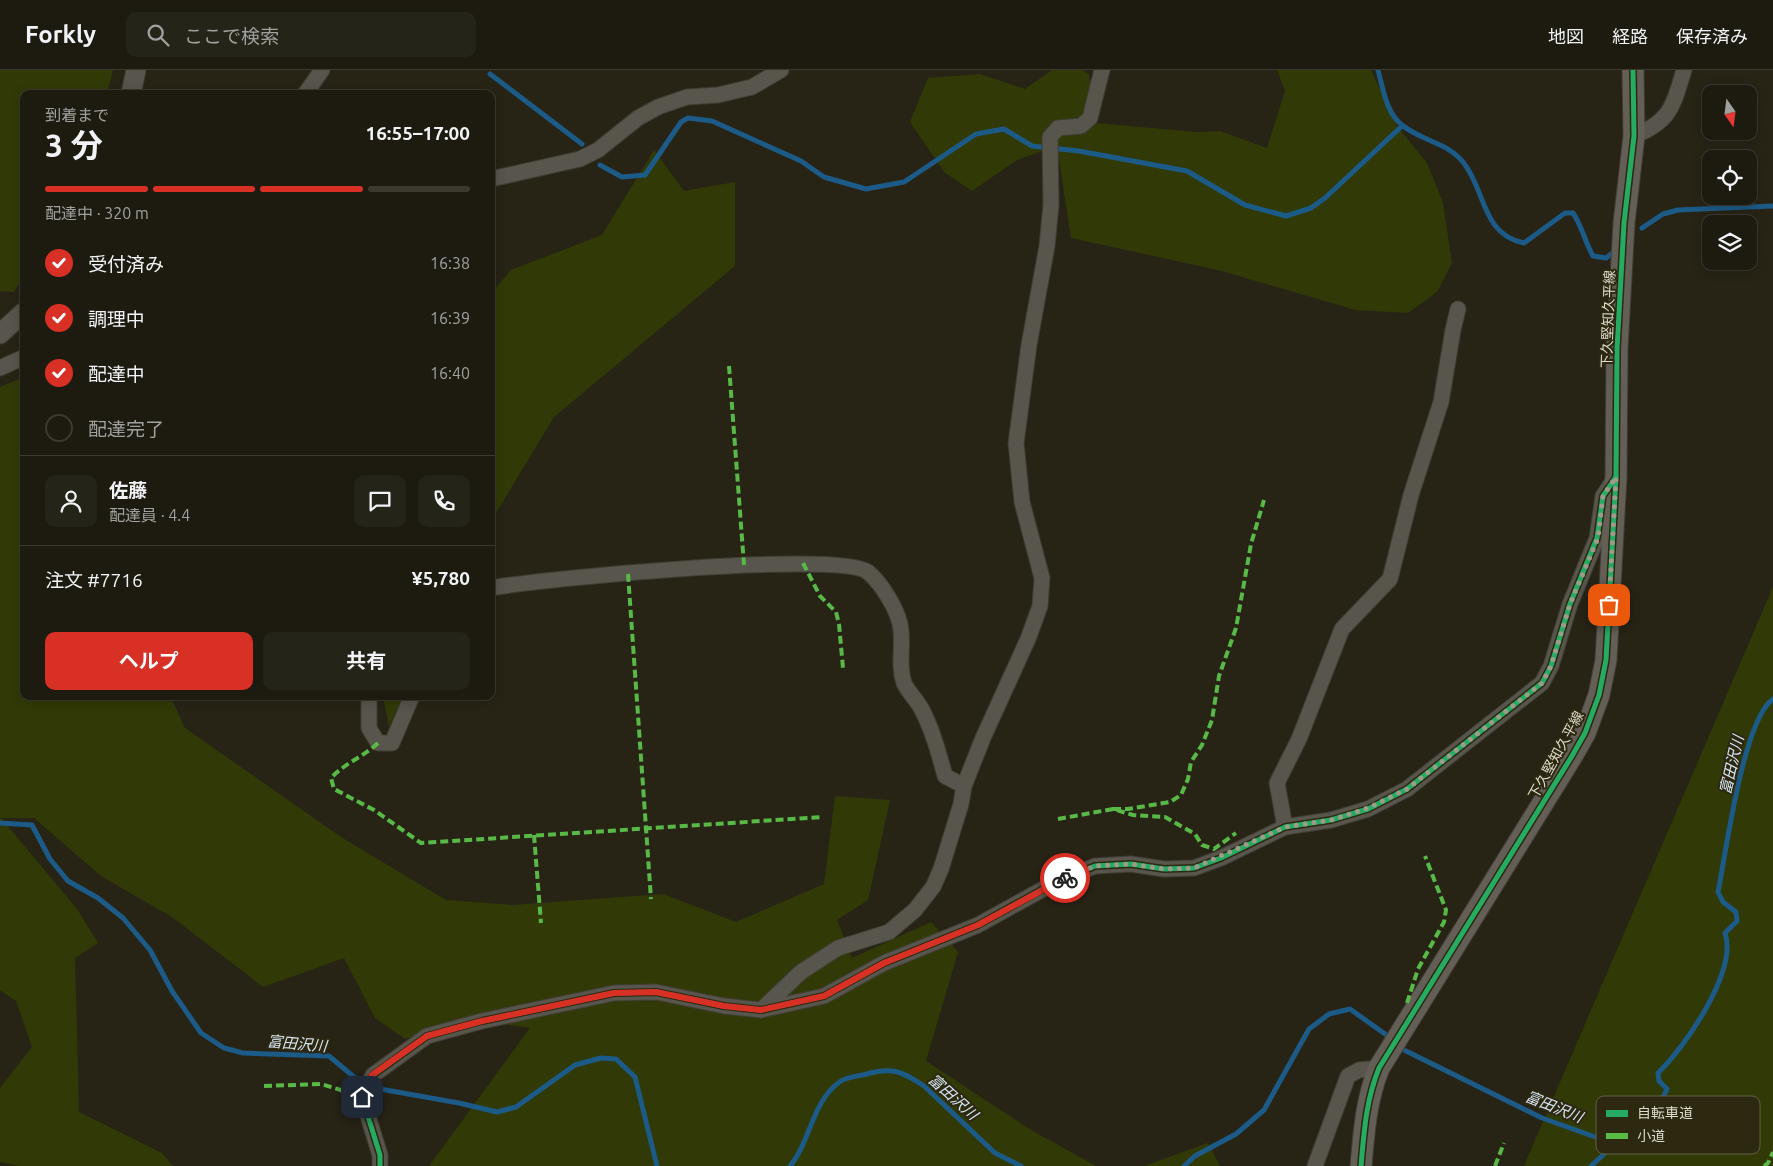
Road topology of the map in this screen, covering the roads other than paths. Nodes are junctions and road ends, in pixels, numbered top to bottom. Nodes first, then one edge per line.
1 (136, 70) edge
2 (322, 70) edge
3 (782, 70) edge
4 (1102, 70) edge
5 (1633, 70) edge
6 (1684, 70) edge
7 (132, 90) edge
8 (308, 90) edge
9 (1634, 136) junction
10 (495, 178) edge
11 (1458, 309) dead end
12 (20, 316) edge
13 (0, 334) edge
14 (20, 359) edge
15 (0, 368) edge
16 (1616, 477) junction
17 (495, 588) edge
18 (369, 700) edge
19 (410, 700) edge
20 (964, 786) junction
21 (1285, 827) junction
22 (761, 1010) junction
23 (1383, 1062) junction
24 (380, 1166) edge
25 (1315, 1166) edge
26 (1361, 1166) edge

1 - 7 street
2 - 8 street
3 - 10 street
4 - 20 street
5 - 9 main road, 下久堅知久平線
6 - 9 street
9 - 16 main road, 下久堅知久平線
11 - 21 street
12 - 13 street
14 - 15 street
16 - 21 street
16 - 23 main road, 下久堅知久平線
17 - 20 street
18 - 19 street
20 - 22 street
21 - 22 street
22 - 24 street
23 - 25 street
23 - 26 main road, 下久堅知久平線

